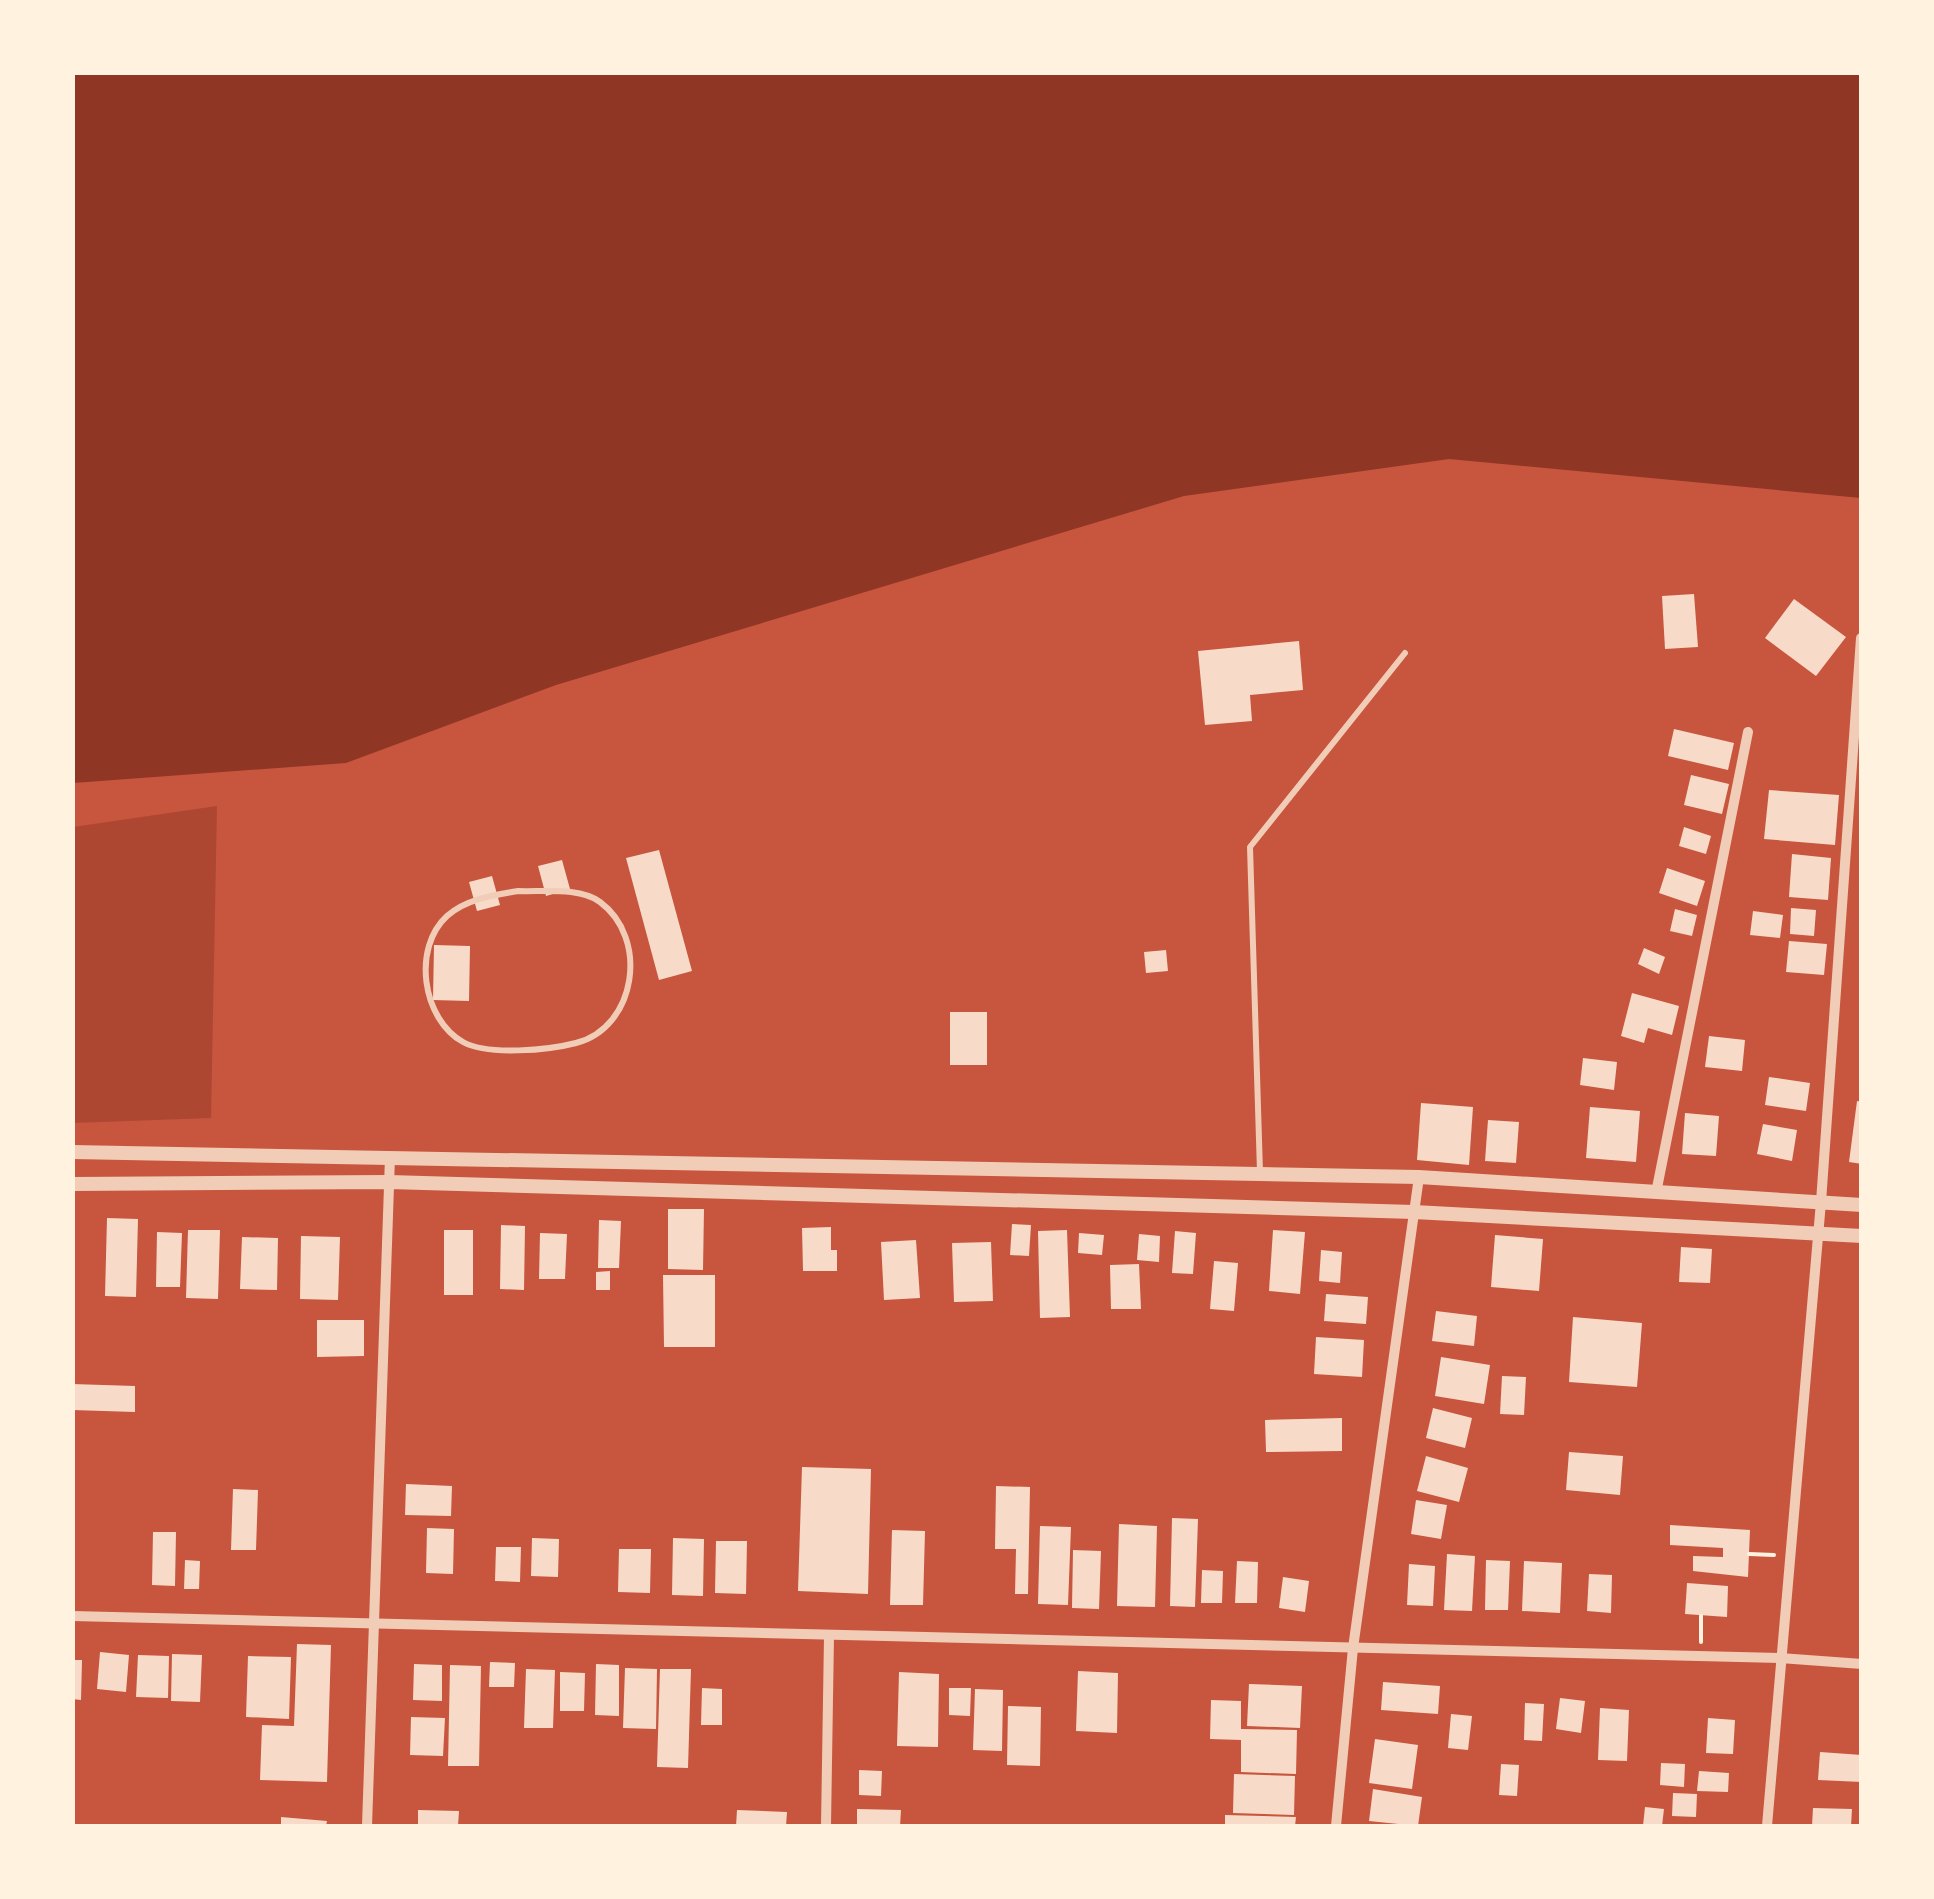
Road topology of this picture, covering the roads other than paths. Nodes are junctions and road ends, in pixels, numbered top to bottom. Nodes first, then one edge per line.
1 (1861, 638) edge
2 (1404, 653) dead end
3 (1748, 732) dead end
4 (562, 1047) joint
5 (72, 1152) edge
6 (390, 1157) junction
7 (1260, 1174) junction
8 (1419, 1177) junction
9 (389, 1182) junction
10 (72, 1184) edge
11 (1656, 1193) junction
12 (1821, 1202) junction
13 (1862, 1205) edge
14 (1414, 1212) junction
15 (1818, 1232) junction
16 (1862, 1236) edge
17 (72, 1616) edge
18 (374, 1624) junction
19 (829, 1636) junction
20 (1354, 1648) junction
21 (1780, 1658) junction
22 (1862, 1664) edge
23 (367, 1826) edge
24 (826, 1826) edge
25 (1336, 1826) edge
26 (1767, 1826) edge

1 - 12 street
2 - 7 lane
3 - 11 street
4 - 4 lane
5 - 6 street
6 - 7 street
6 - 9 street
7 - 8 street
8 - 11 street
8 - 14 street
9 - 10 street
9 - 14 street
9 - 18 street
11 - 12 street
12 - 13 street
12 - 15 street
14 - 15 street
14 - 20 street
15 - 16 street
15 - 21 street
17 - 18 street
18 - 19 street
18 - 23 street
19 - 20 street
19 - 24 street
20 - 21 street
20 - 25 street
21 - 22 street
21 - 26 street

